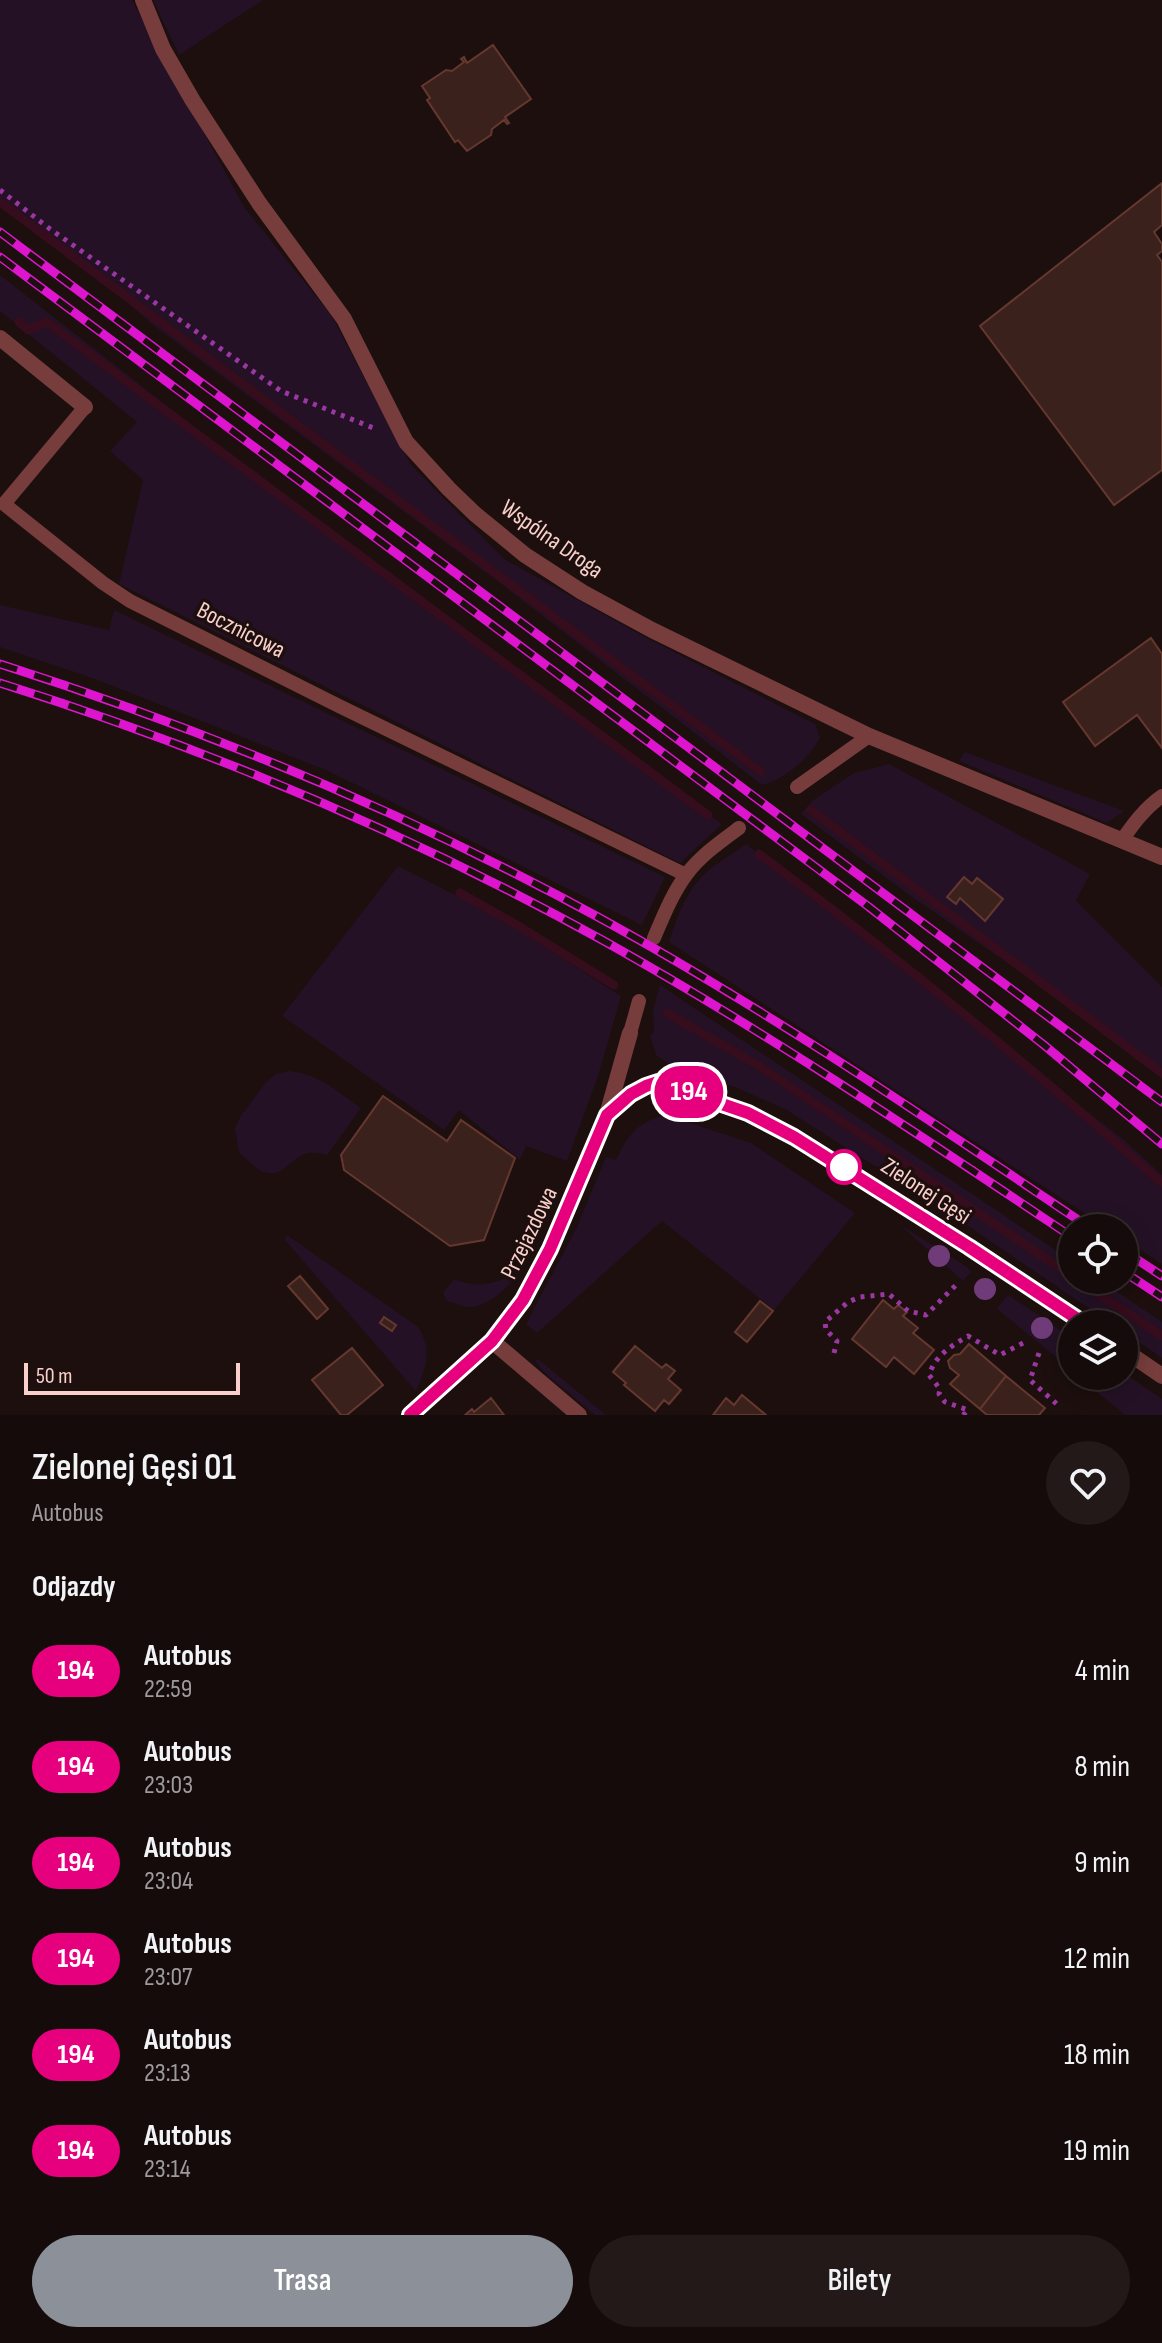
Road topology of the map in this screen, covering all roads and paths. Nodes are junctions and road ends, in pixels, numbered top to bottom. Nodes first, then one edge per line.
1 (143, 0) edge
2 (0, 190) edge
3 (0, 338) edge
4 (85, 407) joint
5 (406, 442) junction
6 (869, 736) junction
7 (797, 787) dead end
8 (1162, 796) edge
9 (739, 828) dead end
10 (1122, 840) junction
11 (1162, 857) edge
12 (686, 875) junction
13 (654, 938) dead end
14 (639, 1001) dead end
15 (630, 1033) joint
16 (607, 1115) junction
17 (957, 1284) dead end
18 (1064, 1310) edge
19 (492, 1341) junction
20 (1025, 1342) dead end
21 (834, 1353) dead end
22 (1039, 1353) dead end
23 (1138, 1360) edge
24 (1162, 1376) edge
25 (1059, 1406) dead end
26 (410, 1415) edge
27 (579, 1415) edge
28 (963, 1415) edge

1 - 5 street, Wspólna Droga
2 - 5 path
3 - 4 street, Bocznicowa
4 - 12 lane, Bocznicowa
5 - 6 street, Wspólna Droga
6 - 7 lane
6 - 10 street, Wspólna Droga
8 - 10 lane
9 - 12 lane
10 - 11 street, Wspólna Droga
12 - 13 lane
14 - 15 lane
15 - 16 street, Przejazdowa
16 - 18 street, Zielonej Gęsi
16 - 19 street, Przejazdowa
17 - 21 path
19 - 26 street, Przejazdowa
19 - 27 street
20 - 28 path
22 - 25 path
23 - 24 street

